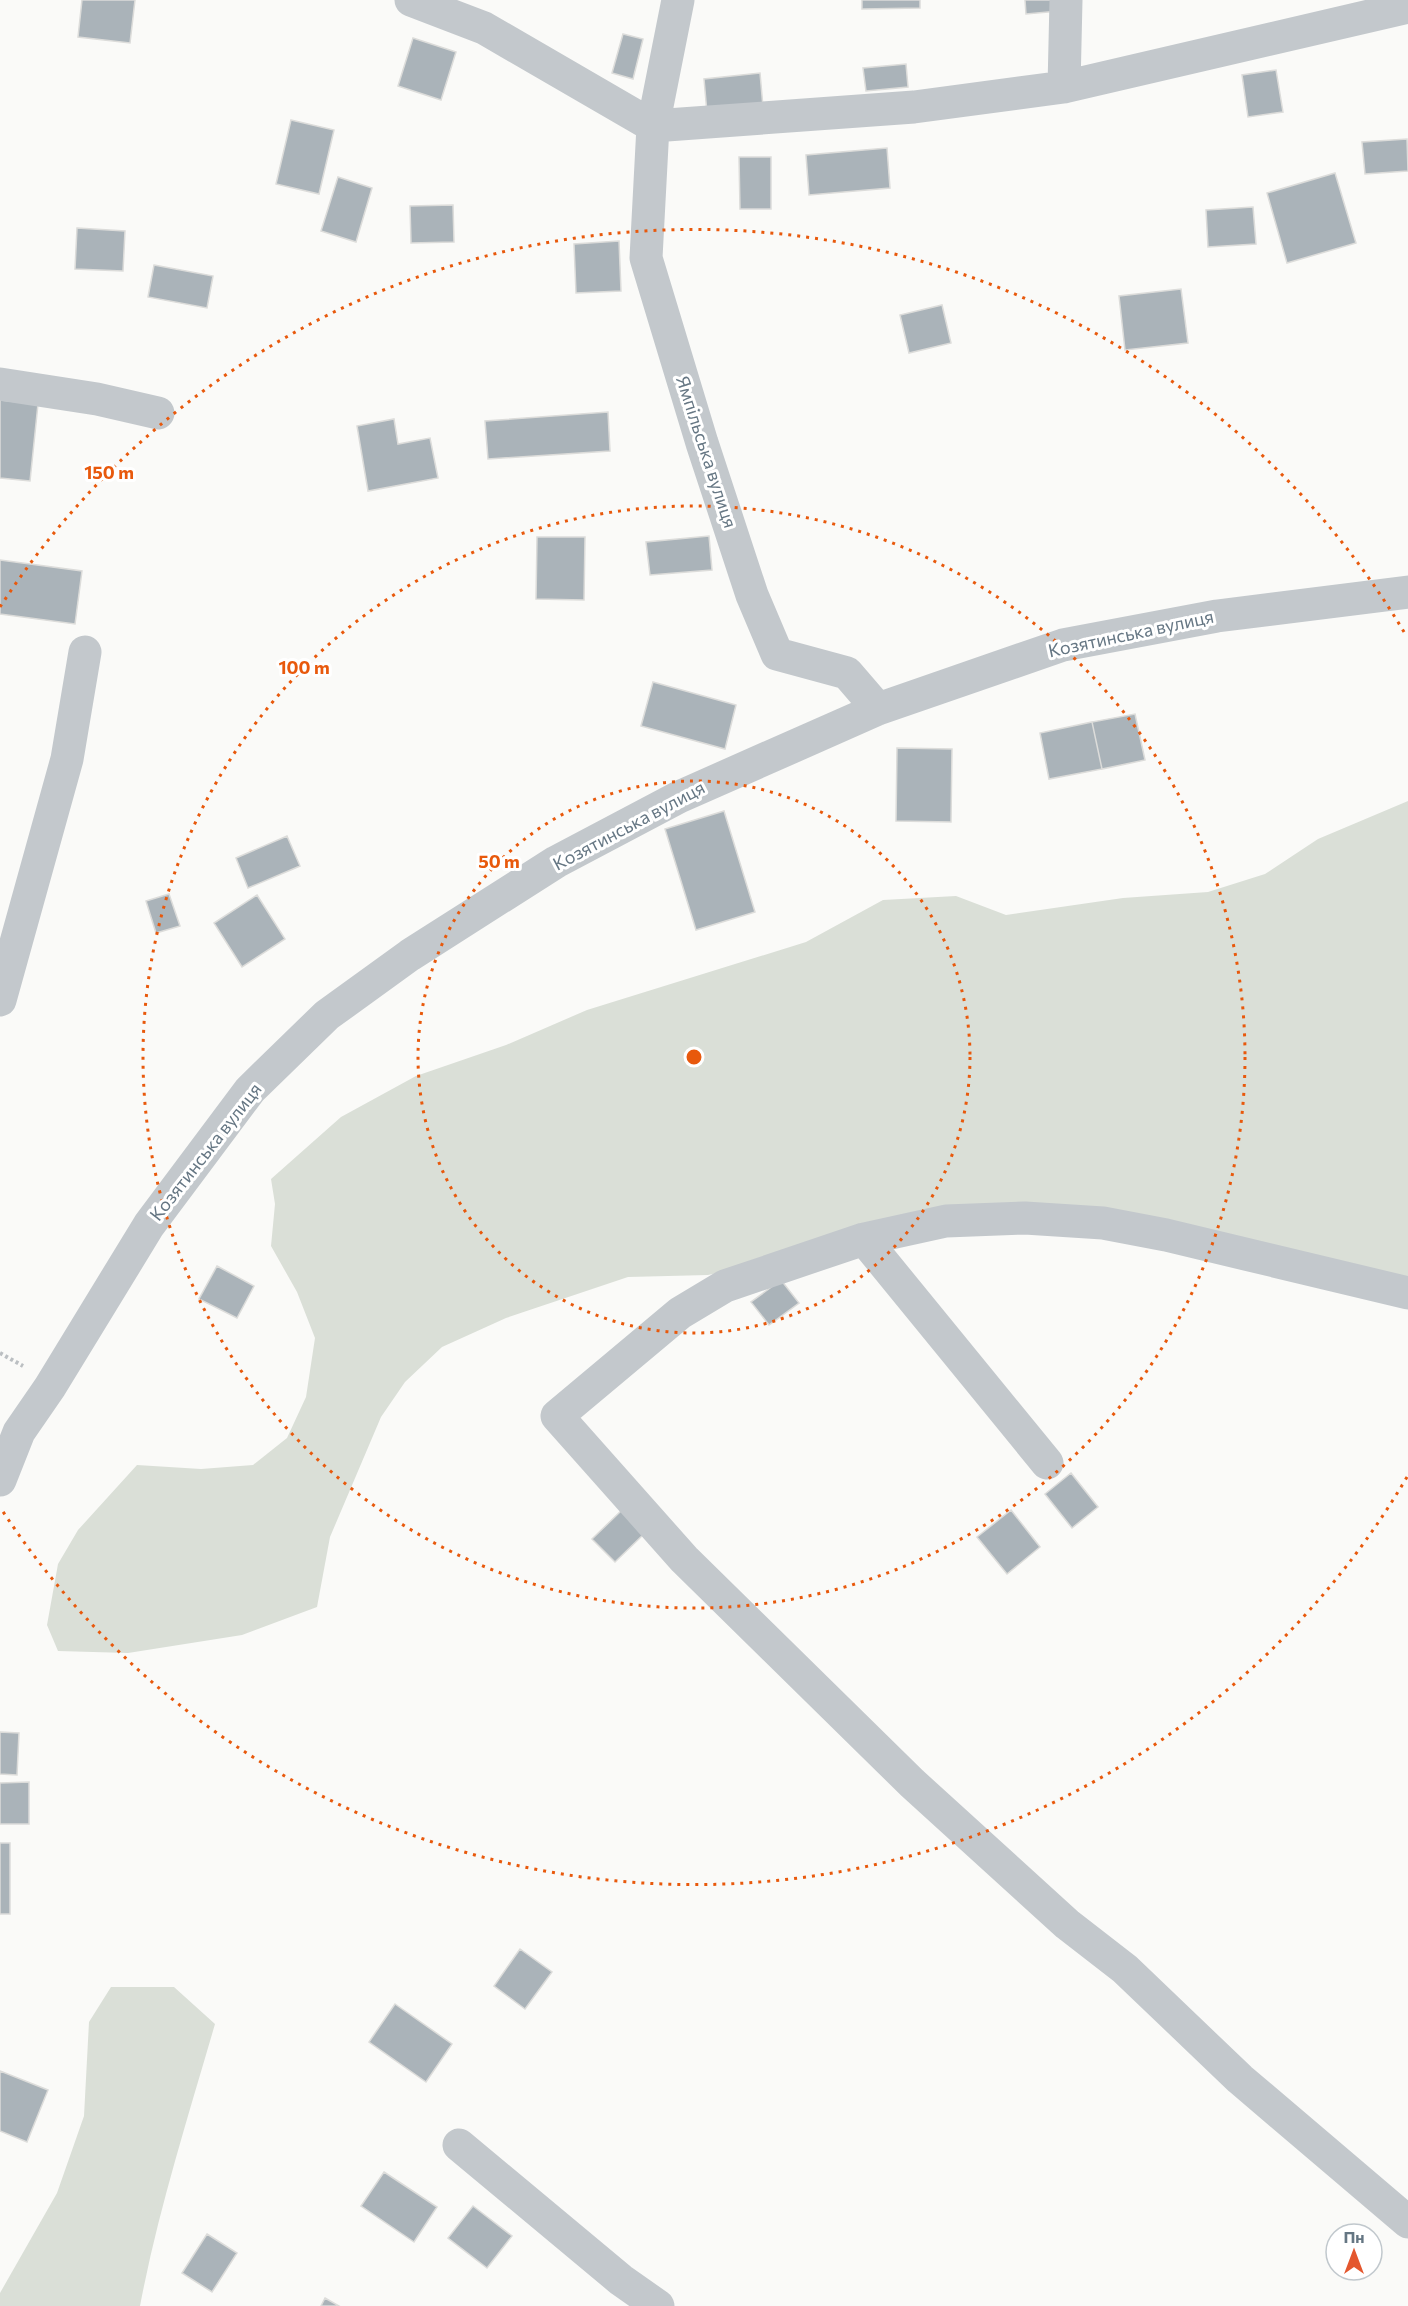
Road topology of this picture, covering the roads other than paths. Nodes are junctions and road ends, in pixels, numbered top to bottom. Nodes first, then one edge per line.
1 (411, 0) edge
2 (678, 0) edge
3 (1066, 0) edge
4 (1388, 7) edge
5 (1064, 87) junction
6 (653, 126) junction
7 (0, 384) edge
8 (158, 413) dead end
9 (1408, 592) edge
10 (85, 652) dead end
11 (878, 709) junction
12 (0, 1000) edge
13 (864, 1239) junction
14 (1408, 1293) edge
15 (1047, 1463) dead end
16 (0, 1480) edge
17 (459, 2145) dead end
18 (1408, 2222) edge
19 (658, 2306) edge

1 - 6 street
2 - 6 street
3 - 5 street
4 - 5 street
5 - 6 street
6 - 11 street, Ямпільська вулиця
7 - 8 street
9 - 11 street, Козятинська вулиця
10 - 12 street
11 - 16 street, Козятинська вулиця
13 - 14 street
13 - 15 street
13 - 18 street
17 - 19 street

